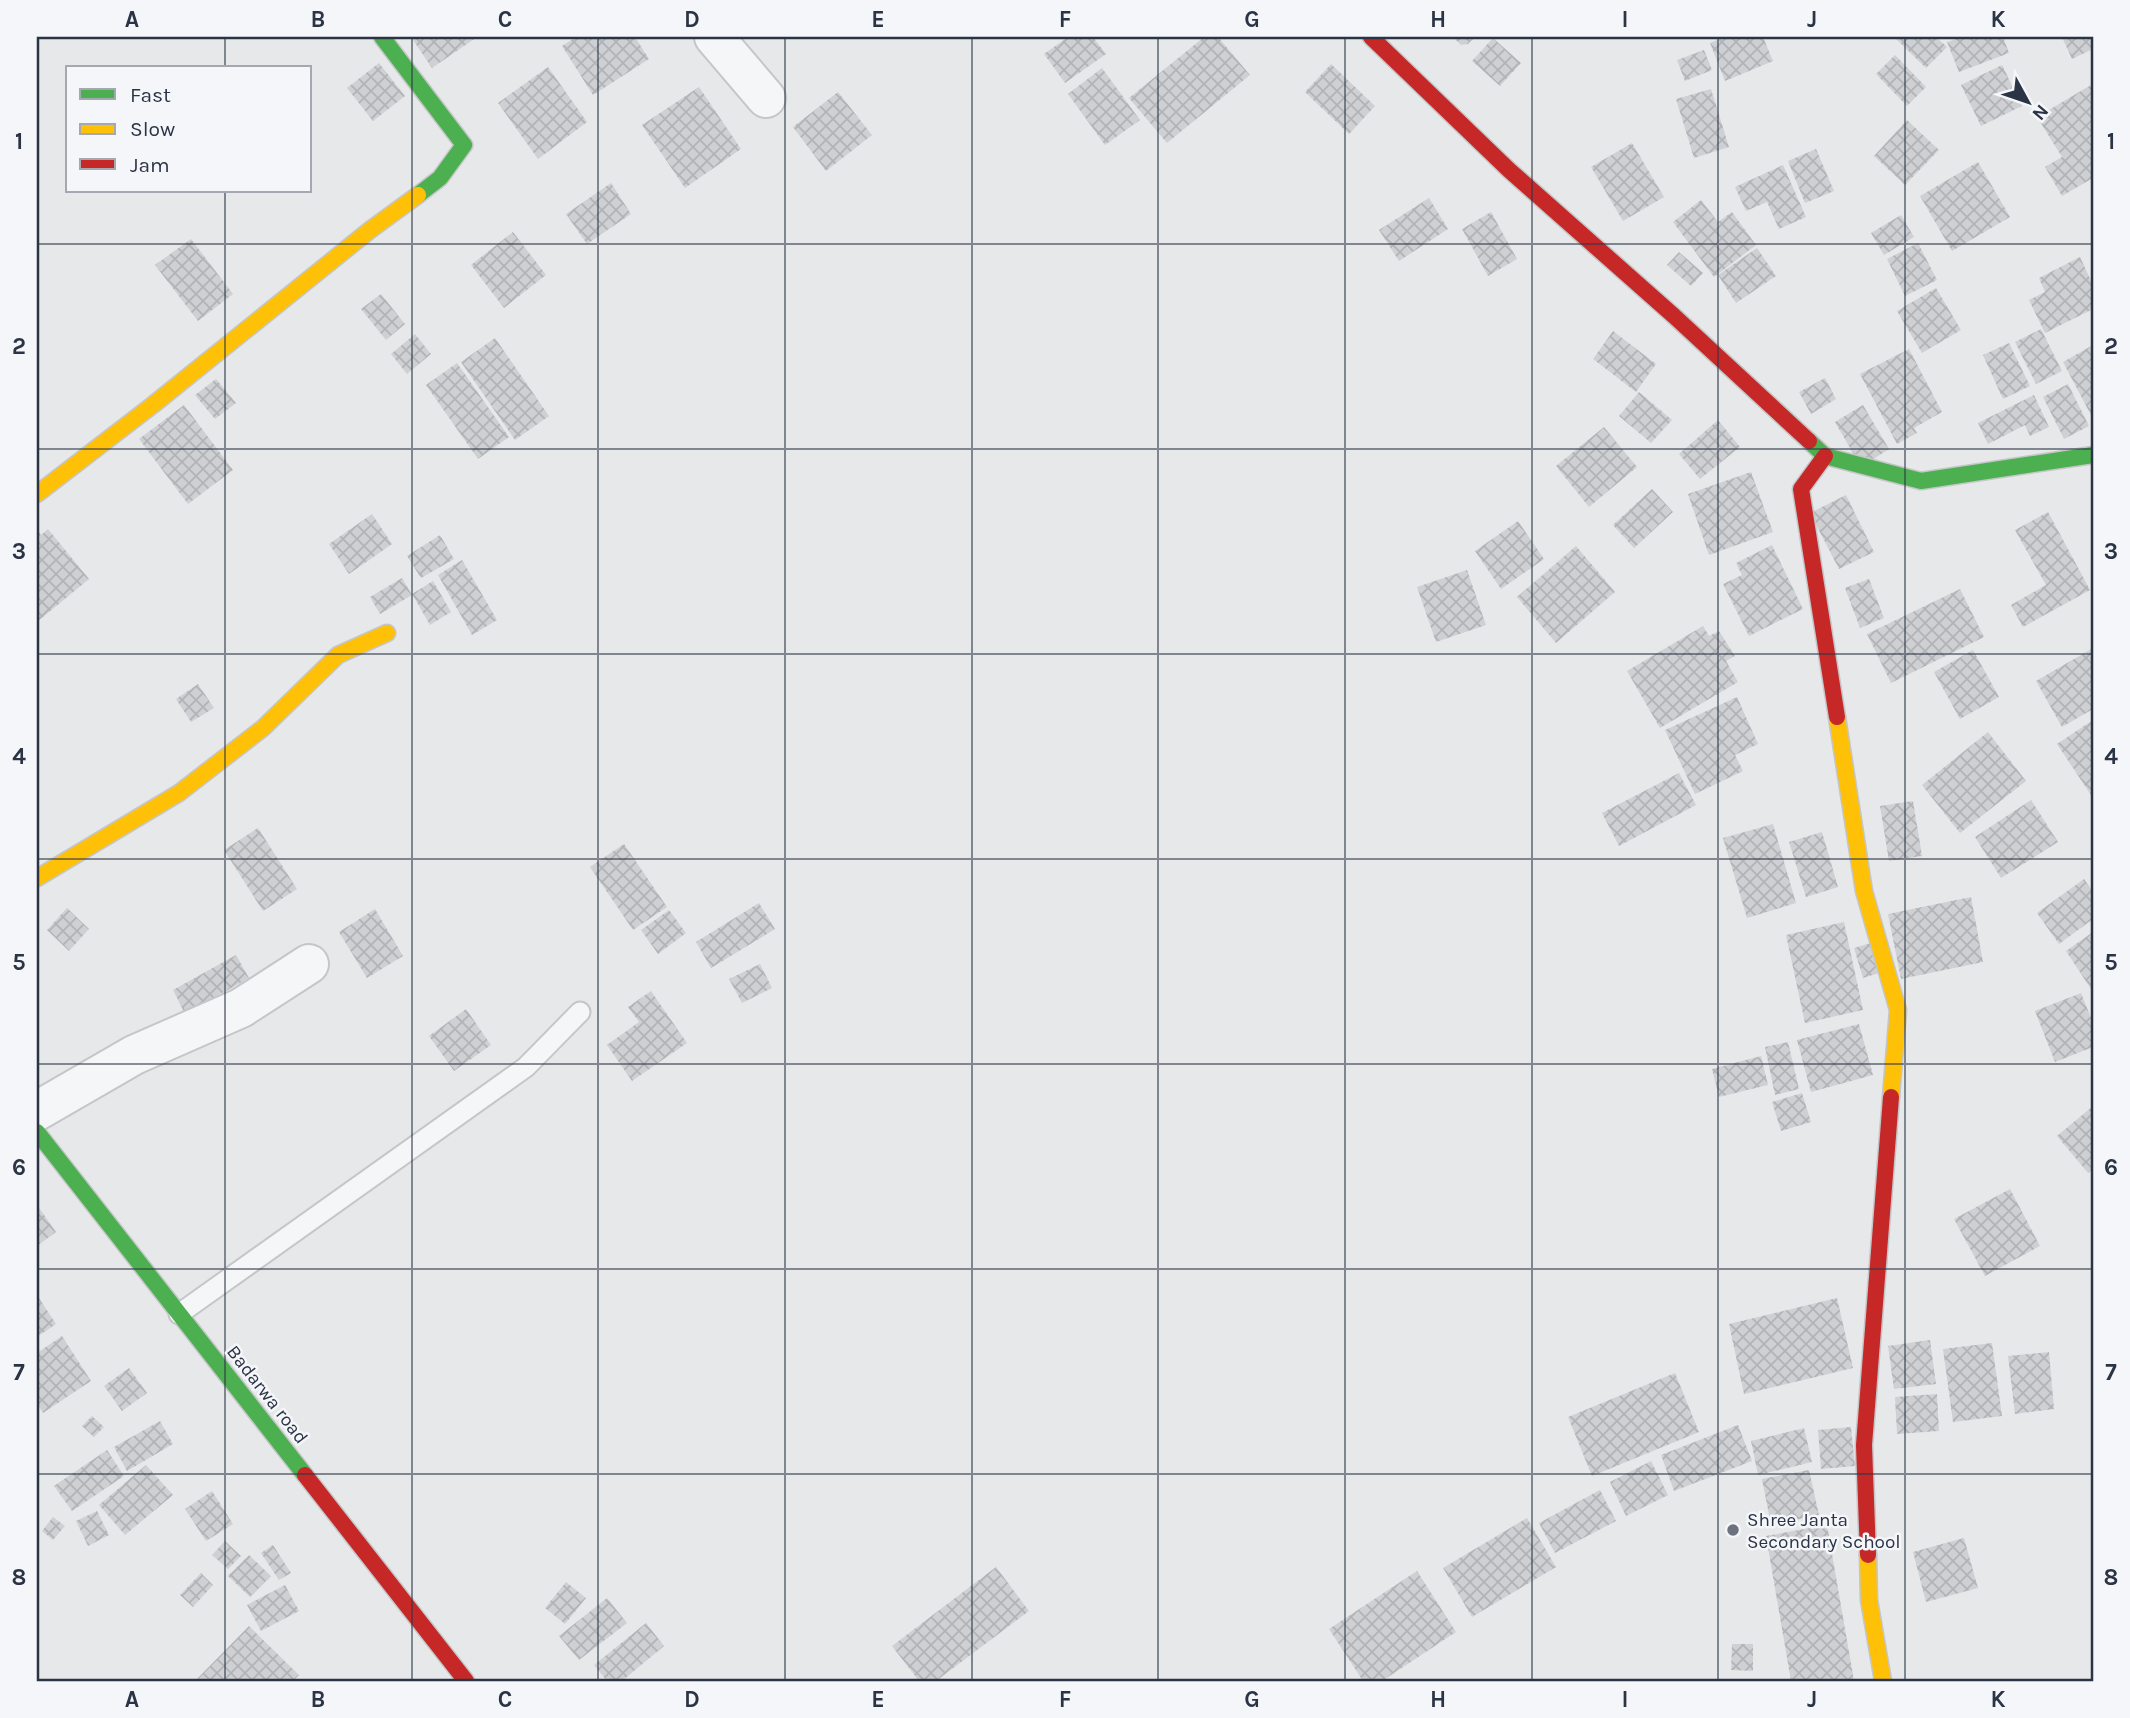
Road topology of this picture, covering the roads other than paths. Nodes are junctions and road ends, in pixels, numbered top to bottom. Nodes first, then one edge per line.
1 (382, 37) edge
2 (714, 37) edge
3 (1371, 37) edge
4 (766, 98) dead end
5 (2093, 455) edge
6 (1825, 456) junction
7 (37, 494) edge
8 (387, 632) dead end
9 (37, 878) edge
10 (309, 964) dead end
11 (580, 1012) dead end
12 (37, 1111) edge
13 (37, 1132) edge
14 (179, 1314) junction
15 (466, 1681) edge
16 (1883, 1681) edge

1 - 7 street
2 - 4 street
3 - 6 street
5 - 6 street
6 - 16 street
8 - 9 street
10 - 12 street
11 - 14 lane
13 - 14 street, Badarwa road
14 - 15 street, Badarwa road

